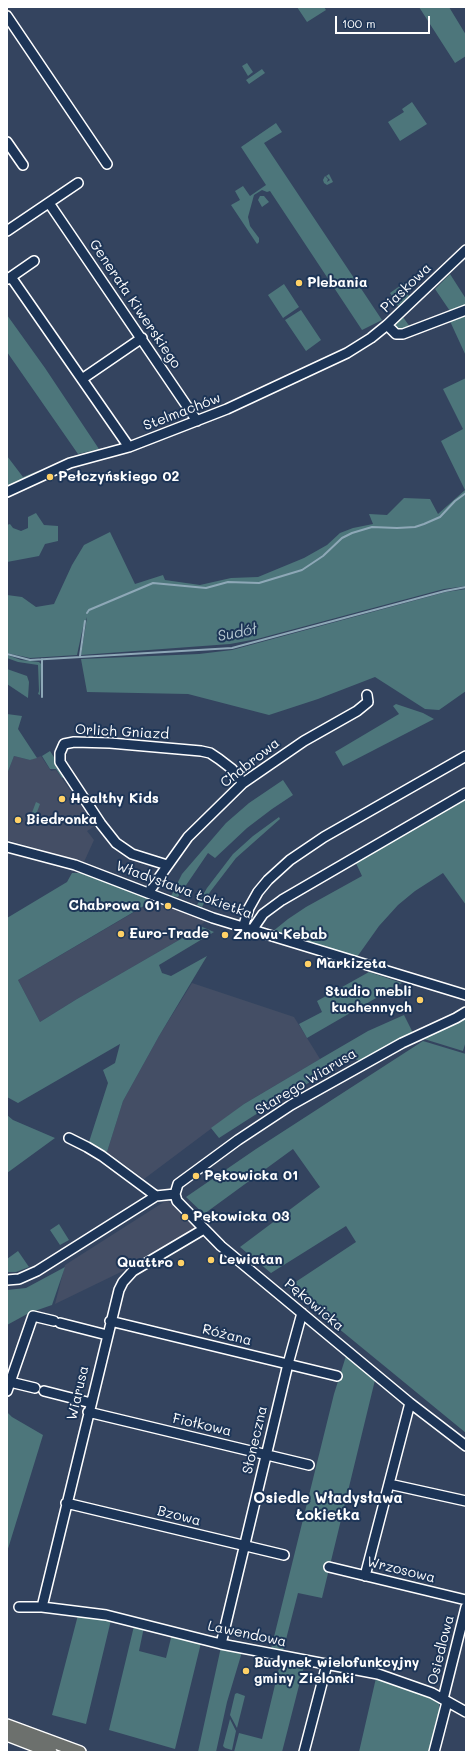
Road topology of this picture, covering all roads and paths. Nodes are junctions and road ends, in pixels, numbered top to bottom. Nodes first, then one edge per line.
1 (7, 16) edge
2 (7, 142) edge
3 (107, 164) dead end
4 (23, 165) dead end
5 (78, 183) dead end
6 (49, 203) junction
7 (7, 231) edge
8 (466, 250) edge
9 (34, 261) dead end
10 (9, 278) edge
11 (466, 310) edge
12 (387, 325) junction
13 (142, 338) junction
14 (362, 344) joint
15 (82, 379) junction
16 (257, 384) dead end
17 (261, 394) junction
18 (197, 421) junction
19 (130, 447) junction
20 (7, 492) edge
21 (366, 695) dead end
22 (466, 756) edge
23 (243, 782) junction
24 (466, 793) edge
25 (7, 847) edge
26 (166, 865) junction
27 (148, 893) junction
28 (243, 928) junction
29 (252, 930) junction
30 (466, 995) edge
31 (466, 1012) edge
32 (69, 1138) dead end
33 (175, 1194) junction
34 (156, 1196) junction
35 (204, 1229) junction
36 (7, 1280) edge
37 (302, 1313) junction
38 (110, 1321) junction
39 (107, 1335) junction
40 (288, 1364) junction
41 (337, 1376) dead end
42 (10, 1382) junction
43 (7, 1392) edge
44 (91, 1403) junction
45 (410, 1403) junction
46 (88, 1412) junction
47 (466, 1446) edge
48 (266, 1454) junction
49 (309, 1465) dead end
50 (390, 1484) junction
51 (466, 1501) edge
52 (66, 1503) junction
53 (245, 1546) junction
54 (284, 1555) dead end
55 (329, 1567) dead end
56 (365, 1576) junction
57 (466, 1600) edge
58 (19, 1607) dead end
59 (42, 1607) junction
60 (466, 1607) edge
61 (222, 1644) junction
62 (327, 1664) junction
63 (445, 1700) junction
64 (466, 1712) edge
65 (7, 1725) edge
66 (7, 1736) edge
67 (51, 1752) edge
68 (80, 1752) edge
69 (304, 1752) edge
70 (434, 1752) edge

1 - 3 street
2 - 4 street
5 - 6 street
6 - 7 street
6 - 13 street, Generała Kiwerskiego
8 - 12 street, Piaskowa
9 - 10 street
10 - 15 street
11 - 12 street
12 - 14 street, Piaskowa
13 - 15 street
13 - 18 street, Generała Kiwerskiego
14 - 17 street, Stelmachów
15 - 19 street
16 - 17 street
17 - 18 street, Stelmachów
18 - 19 street, Stelmachów
19 - 20 street, Stelmachów
21 - 23 street, Chabrowa
22 - 28 street
23 - 26 street, Chabrowa
23 - 26 street, Orlich Gniazd
24 - 29 street
25 - 27 street, Władysława Łokietka
26 - 27 street, Chabrowa
27 - 28 street, Władysława Łokietka
28 - 29 street, Władysława Łokietka
29 - 30 street, Władysława Łokietka
31 - 33 street, Starego Wiarusa
32 - 34 street
33 - 34 street
33 - 35 street, Pękowicka
34 - 36 street
35 - 37 street, Pękowicka
35 - 38 street, Wiarusa
37 - 40 street, Słoneczna
37 - 45 street, Pękowicka
38 - 39 street, Wiarusa
38 - 40 street, Różana
39 - 42 street
39 - 44 street, Wiarusa
40 - 41 street, Różana
40 - 48 street, Słoneczna
42 - 43 street
42 - 44 street
44 - 46 street, Wiarusa
45 - 47 street, Pękowicka
45 - 50 street
46 - 48 street, Fiołkowa
46 - 52 street, Wiarusa
48 - 49 street, Fiołkowa
48 - 53 street, Słoneczna
50 - 51 street
50 - 56 street
52 - 53 street, Bzowa
52 - 59 street, Wiarusa
53 - 54 street, Bzowa
53 - 61 street, Słoneczna
55 - 56 street, Wrzosowa
56 - 57 street, Wrzosowa
58 - 59 street, Lawendowa
59 - 61 street, Lawendowa
60 - 63 street, Osiedlowa
61 - 62 street, Lawendowa
62 - 63 street, Lawendowa
62 - 69 street
63 - 64 street, Lawendowa
63 - 70 street, Osiedlowa
65 - 68 main road
66 - 67 main road

